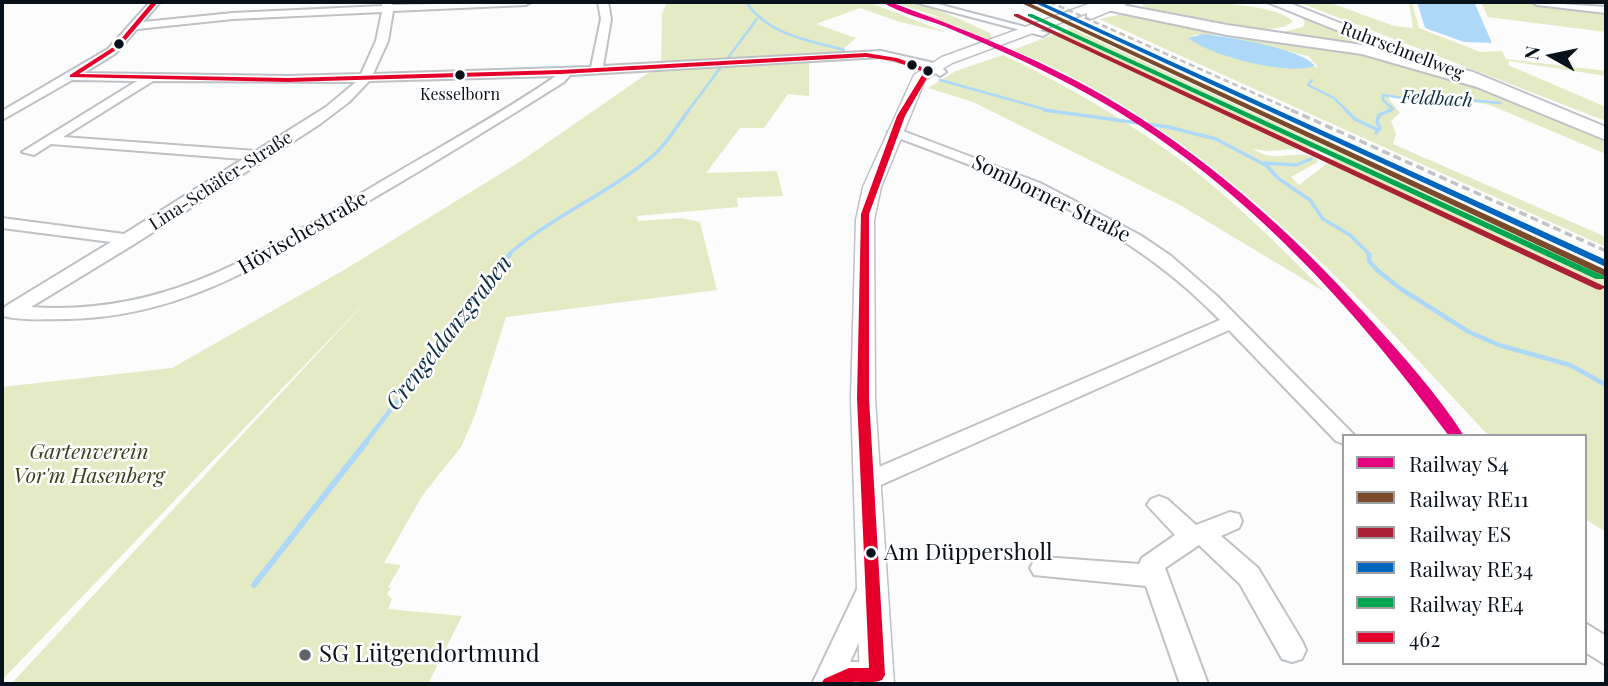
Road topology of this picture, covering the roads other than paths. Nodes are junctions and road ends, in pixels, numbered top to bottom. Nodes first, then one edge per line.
1 (155, 2) edge
2 (242, 2) edge
3 (526, 2) edge
4 (603, 2) edge
5 (919, 2) edge
6 (953, 2) edge
7 (1274, 2) edge
8 (1288, 2) edge
9 (1537, 2) edge
10 (387, 5) edge
11 (1107, 5) edge
12 (1138, 8) edge
13 (943, 9) junction
14 (1606, 10) edge
15 (1156, 14) junction
16 (233, 16) junction
17 (135, 26) junction
18 (1035, 31) junction
19 (596, 70) junction
20 (934, 70) junction
21 (566, 72) junction
22 (72, 76) junction
23 (150, 78) junction
24 (365, 78) junction
25 (1483, 83) junction
26 (915, 89) joint
27 (2, 116) edge
28 (1606, 126) edge
29 (895, 132) junction
30 (1606, 134) edge
31 (50, 140) junction
32 (29, 152) dead end
33 (259, 156) junction
34 (2, 223) edge
35 (130, 240) junction
36 (7, 314) edge
37 (1231, 322) junction
38 (1342, 434) edge
39 (866, 482) junction
40 (1159, 505) dead end
41 (1230, 520) dead end
42 (1197, 535) junction
43 (1043, 568) dead end
44 (1155, 576) junction
45 (872, 583) junction
46 (1292, 650) dead end
47 (877, 680) edge
48 (827, 684) edge
49 (1195, 684) edge

1 - 17 street
2 - 16 street
3 - 10 street
4 - 19 street
5 - 13 street
6 - 13 street
7 - 15 highway
7 - 25 highway, Ruhrschnellweg
8 - 28 highway, Ruhrschnellweg
9 - 14 street
10 - 16 street
10 - 24 street, Lina-Schäfer-Straße
11 - 12 highway
11 - 15 highway
11 - 18 main road
12 - 15 highway
12 - 25 highway
13 - 18 street
16 - 17 street
17 - 22 street
18 - 20 main road
19 - 20 street
19 - 21 street
20 - 26 main road
21 - 24 street
21 - 36 street, Hövischestraße
22 - 23 street
22 - 27 street
23 - 24 street
23 - 31 street
24 - 33 street, Lina-Schäfer-Straße
25 - 30 highway, Ruhrschnellweg
26 - 29 main road
29 - 37 street, Somborner Straße
29 - 39 main road
31 - 32 street
31 - 33 street
33 - 35 street, Lina-Schäfer-Straße
34 - 35 street
35 - 36 street, Lina-Schäfer-Straße
37 - 38 street, Somborner Straße
37 - 39 street
39 - 45 main road
40 - 42 street
41 - 42 street
42 - 44 street
42 - 46 street
43 - 44 street
44 - 49 street
45 - 47 main road
45 - 48 street
47 - 48 street

